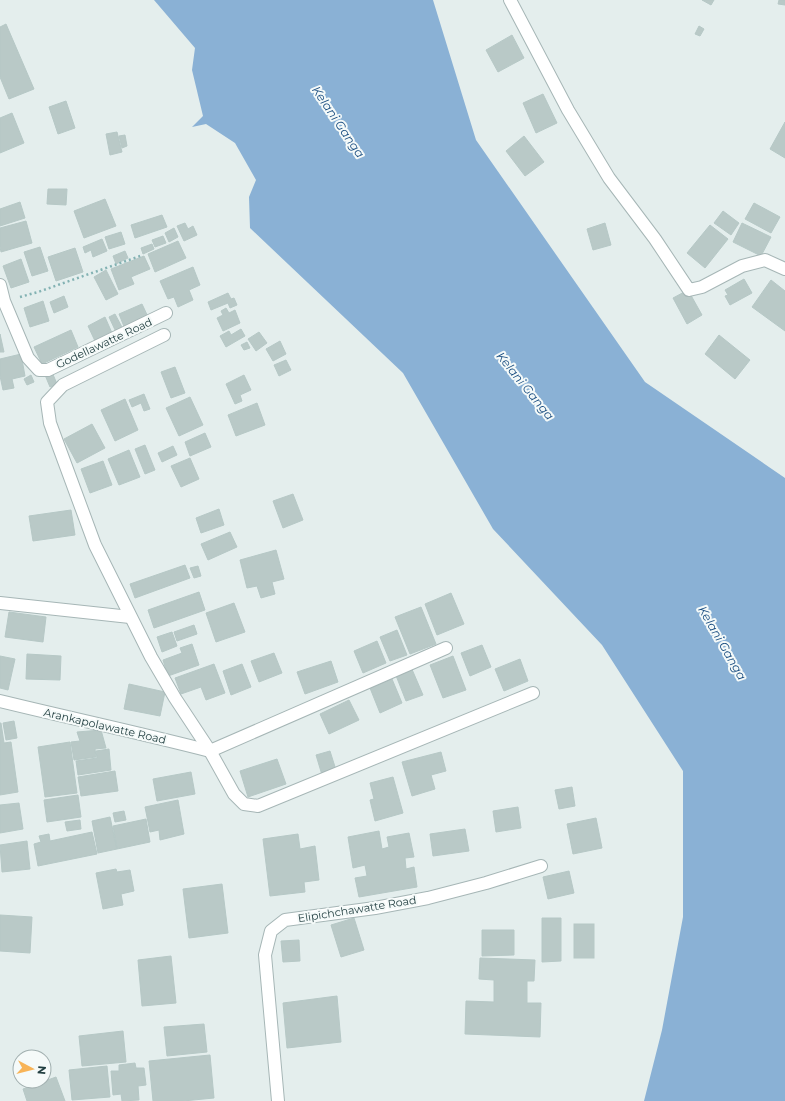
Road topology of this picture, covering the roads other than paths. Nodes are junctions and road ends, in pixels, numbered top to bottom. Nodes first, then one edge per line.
1 (510, 0) edge
2 (785, 269) edge
3 (0, 284) edge
4 (166, 313) dead end
5 (164, 335) dead end
6 (0, 603) edge
7 (130, 617) junction
8 (446, 648) dead end
9 (533, 694) dead end
10 (0, 701) edge
11 (210, 751) junction
12 (542, 866) dead end
13 (278, 1101) edge

1 - 2 street
3 - 4 street, Godellawatte Road
5 - 7 street
6 - 7 street
7 - 11 street
8 - 11 street
9 - 11 street
10 - 11 street, Arankapolawatte Road
12 - 13 street, Elipichchawatte Road

